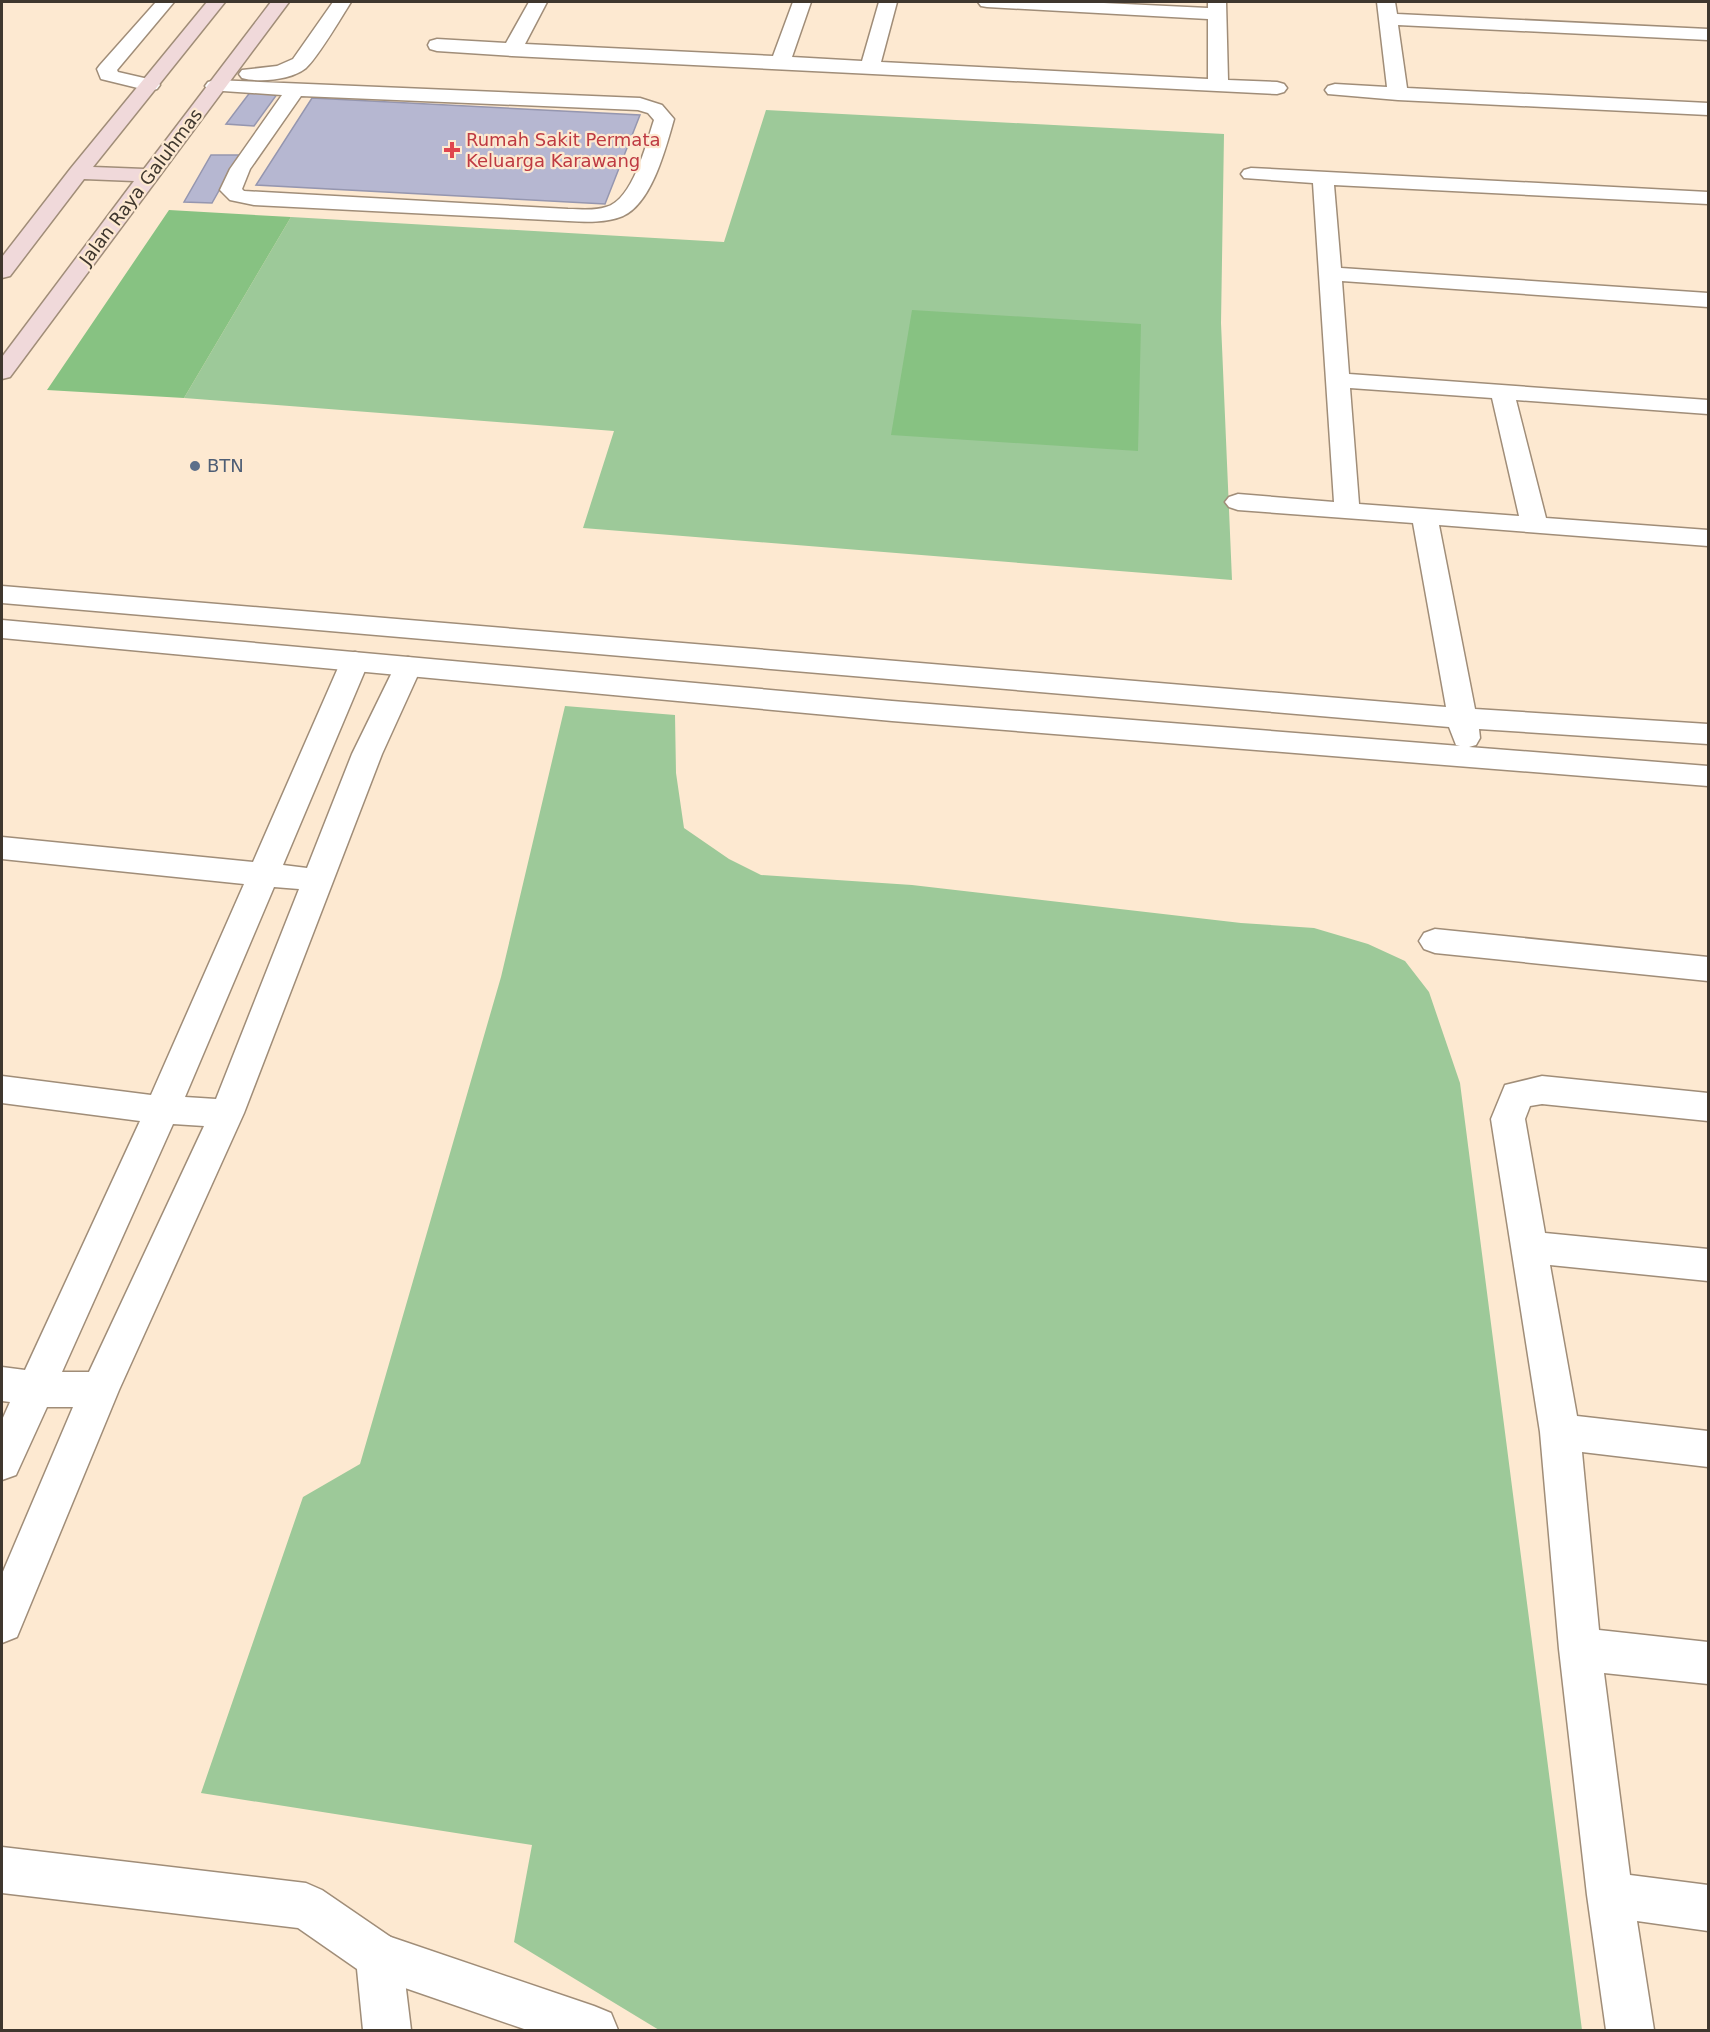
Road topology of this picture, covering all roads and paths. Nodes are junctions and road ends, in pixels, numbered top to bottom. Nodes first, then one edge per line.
1 (165, 2) edge
2 (216, 2) edge
3 (280, 2) edge
4 (342, 2) edge
5 (538, 2) edge
6 (802, 2) edge
7 (888, 2) edge
8 (987, 2) edge
9 (1028, 3) edge
10 (1217, 8) edge
11 (1387, 10) edge
12 (1708, 34) edge
13 (437, 45) dead end
14 (512, 50) junction
15 (781, 62) junction
16 (870, 68) junction
17 (221, 80) junction
18 (150, 85) junction
19 (1218, 85) junction
20 (1277, 88) dead end
21 (295, 90) junction
22 (1335, 90) dead end
23 (1398, 94) junction
24 (1708, 109) edge
25 (78, 172) junction
26 (1251, 174) dead end
27 (149, 176) junction
28 (1323, 178) junction
29 (1708, 198) edge
30 (2, 271) edge
31 (1330, 274) junction
32 (1708, 300) edge
33 (2, 372) edge
34 (1338, 380) junction
35 (1502, 391) junction
36 (1708, 406) edge
37 (1238, 502) dead end
38 (1347, 510) junction
39 (1424, 515) junction
40 (1534, 523) junction
41 (1708, 538) edge
42 (2, 595) edge
43 (2, 629) edge
44 (355, 661) junction
45 (408, 666) junction
46 (1462, 718) junction
47 (1708, 735) edge
48 (1470, 757) junction
49 (1708, 776) edge
50 (2, 848) edge
51 (263, 876) junction
52 (318, 880) junction
53 (1435, 941) dead end
54 (1708, 969) edge
55 (2, 1089) edge
56 (1708, 1107) edge
57 (162, 1110) junction
58 (228, 1113) junction
59 (1531, 1247) junction
60 (1708, 1265) edge
61 (19, 1386) edge
62 (100, 1390) junction
63 (1560, 1432) junction
64 (1708, 1449) edge
65 (2, 1462) edge
66 (2, 1622) edge
67 (1580, 1649) junction
68 (1708, 1663) edge
69 (2, 1870) edge
70 (1610, 1895) junction
71 (1708, 1908) edge
72 (379, 1956) junction
73 (387, 2031) edge
74 (594, 2031) edge
75 (1630, 2031) edge

1 - 18 street
2 - 18 main road
3 - 17 main road, Jalan Raya Galuhmas
4 - 17 street
5 - 14 street
6 - 15 street
7 - 16 street
8 - 9 street
9 - 10 street
10 - 19 street
11 - 12 street
11 - 23 street
13 - 14 street
14 - 15 street
15 - 16 street
16 - 19 street
17 - 21 street
17 - 27 main road, Jalan Raya Galuhmas
18 - 25 main road
19 - 20 street
21 - 21 street
22 - 23 street
23 - 24 street
25 - 27 main road
25 - 30 main road
26 - 28 street
27 - 33 main road, Jalan Raya Galuhmas
28 - 29 street
28 - 31 street
31 - 32 street
31 - 34 street
34 - 35 street
34 - 38 street
35 - 36 street
35 - 40 street
37 - 38 street
38 - 39 street
39 - 40 street
39 - 46 street
40 - 41 street
42 - 46 street
43 - 44 street
44 - 45 street
44 - 51 street
45 - 48 street
45 - 52 street
46 - 47 street
46 - 48 street
48 - 49 street
50 - 51 street
51 - 52 street
51 - 57 street
52 - 58 street
53 - 54 street
55 - 57 street
56 - 59 street
57 - 58 street
57 - 61 street
58 - 62 street
59 - 60 street
59 - 63 street
61 - 62 street
61 - 65 street
62 - 66 street
63 - 64 street
63 - 67 street
67 - 68 street
67 - 70 street
69 - 72 street
70 - 71 street
70 - 75 street
72 - 73 street
72 - 74 street

